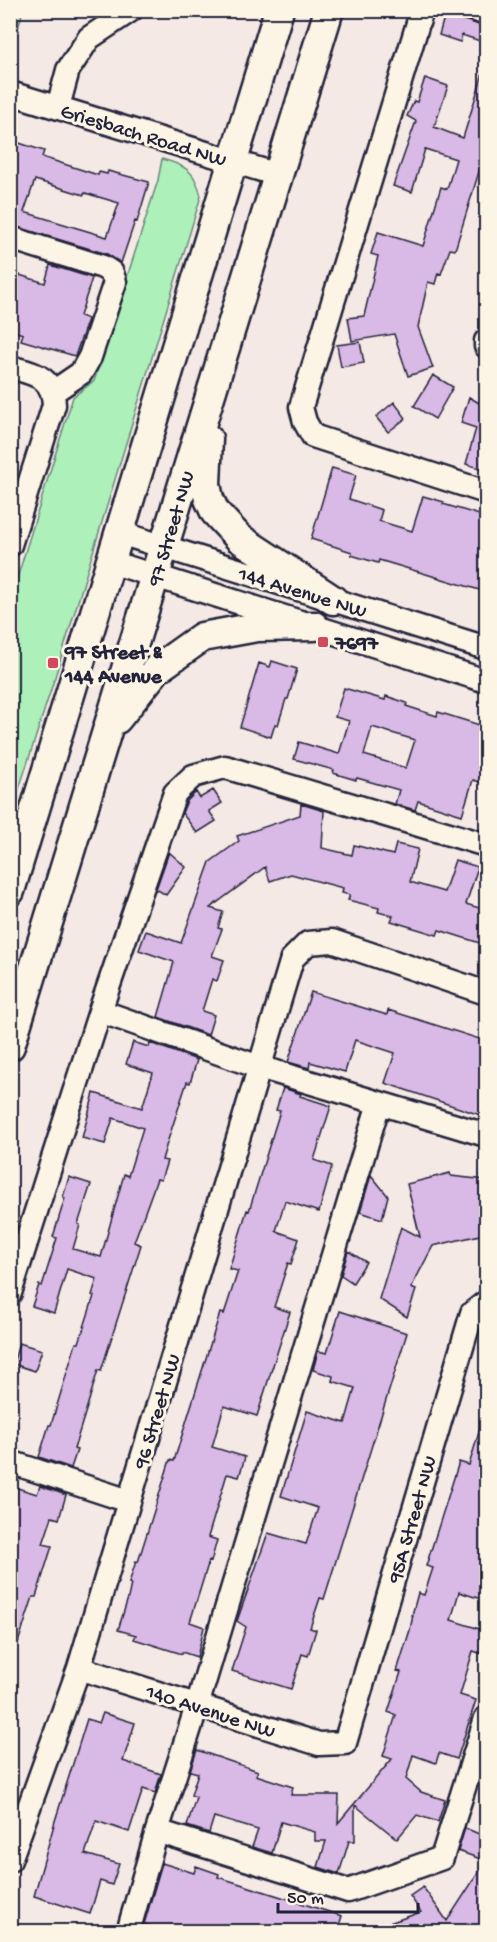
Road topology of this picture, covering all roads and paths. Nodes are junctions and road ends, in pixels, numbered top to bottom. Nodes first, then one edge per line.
1 (131, 10) edge
2 (279, 10) edge
3 (329, 10) edge
4 (422, 10) edge
5 (476, 10) edge
6 (486, 14) edge
7 (10, 93) edge
8 (58, 107) junction
9 (232, 162) junction
10 (278, 176) junction
11 (10, 238) edge
12 (10, 367) edge
13 (50, 387) junction
14 (210, 395) junction
15 (486, 492) edge
16 (120, 533) junction
17 (10, 545) edge
18 (165, 548) junction
19 (111, 562) junction
20 (156, 575) junction
21 (333, 600) junction
22 (314, 626) junction
23 (486, 648) edge
24 (486, 681) edge
25 (108, 730) junction
26 (486, 845) edge
27 (10, 891) edge
28 (486, 993) edge
29 (100, 1011) junction
30 (10, 1046) edge
31 (259, 1067) junction
32 (379, 1103) junction
33 (486, 1135) edge
34 (10, 1293) edge
35 (486, 1302) edge
36 (10, 1462) edge
37 (129, 1500) junction
38 (79, 1668) junction
39 (197, 1706) junction
40 (486, 1718) edge
41 (345, 1743) joint
42 (157, 1831) junction
43 (10, 1860) edge
44 (128, 1932) edge

1 - 8 street
2 - 9 main road
3 - 10 main road, 97 Street NW
4 - 15 street
5 - 6 street
7 - 8 street, Griesbach Road NW
8 - 9 street, Griesbach Road NW
9 - 10 street, Griesbach Road NW
9 - 16 main road
10 - 14 main road, 97 Street NW
11 - 13 street
12 - 13 street
13 - 17 street
14 - 18 main road, 97 Street NW
14 - 21 main road
16 - 18 street, 144 Avenue NW
16 - 19 main road
18 - 20 main road, 97 Street NW
18 - 21 street, 144 Avenue NW
19 - 20 street, 144 Avenue NW
19 - 27 main road
20 - 22 street, 144 Avenue NW
20 - 25 main road, 97 Street NW
21 - 23 street, 144 Avenue NW
22 - 24 street, 144 Avenue NW
22 - 25 main road
25 - 30 main road, 97 Street NW
26 - 29 street
28 - 31 street, 96 Street NW
29 - 31 street
29 - 34 street
31 - 32 street
31 - 37 street, 96 Street NW
32 - 33 street
32 - 39 street
35 - 41 street, 95A Street NW
36 - 37 street
37 - 38 street, 96 Street NW
38 - 39 street, 140 Avenue NW
38 - 43 street, 96 Street NW
39 - 41 street, 140 Avenue NW
39 - 42 street
40 - 42 street
42 - 44 street

